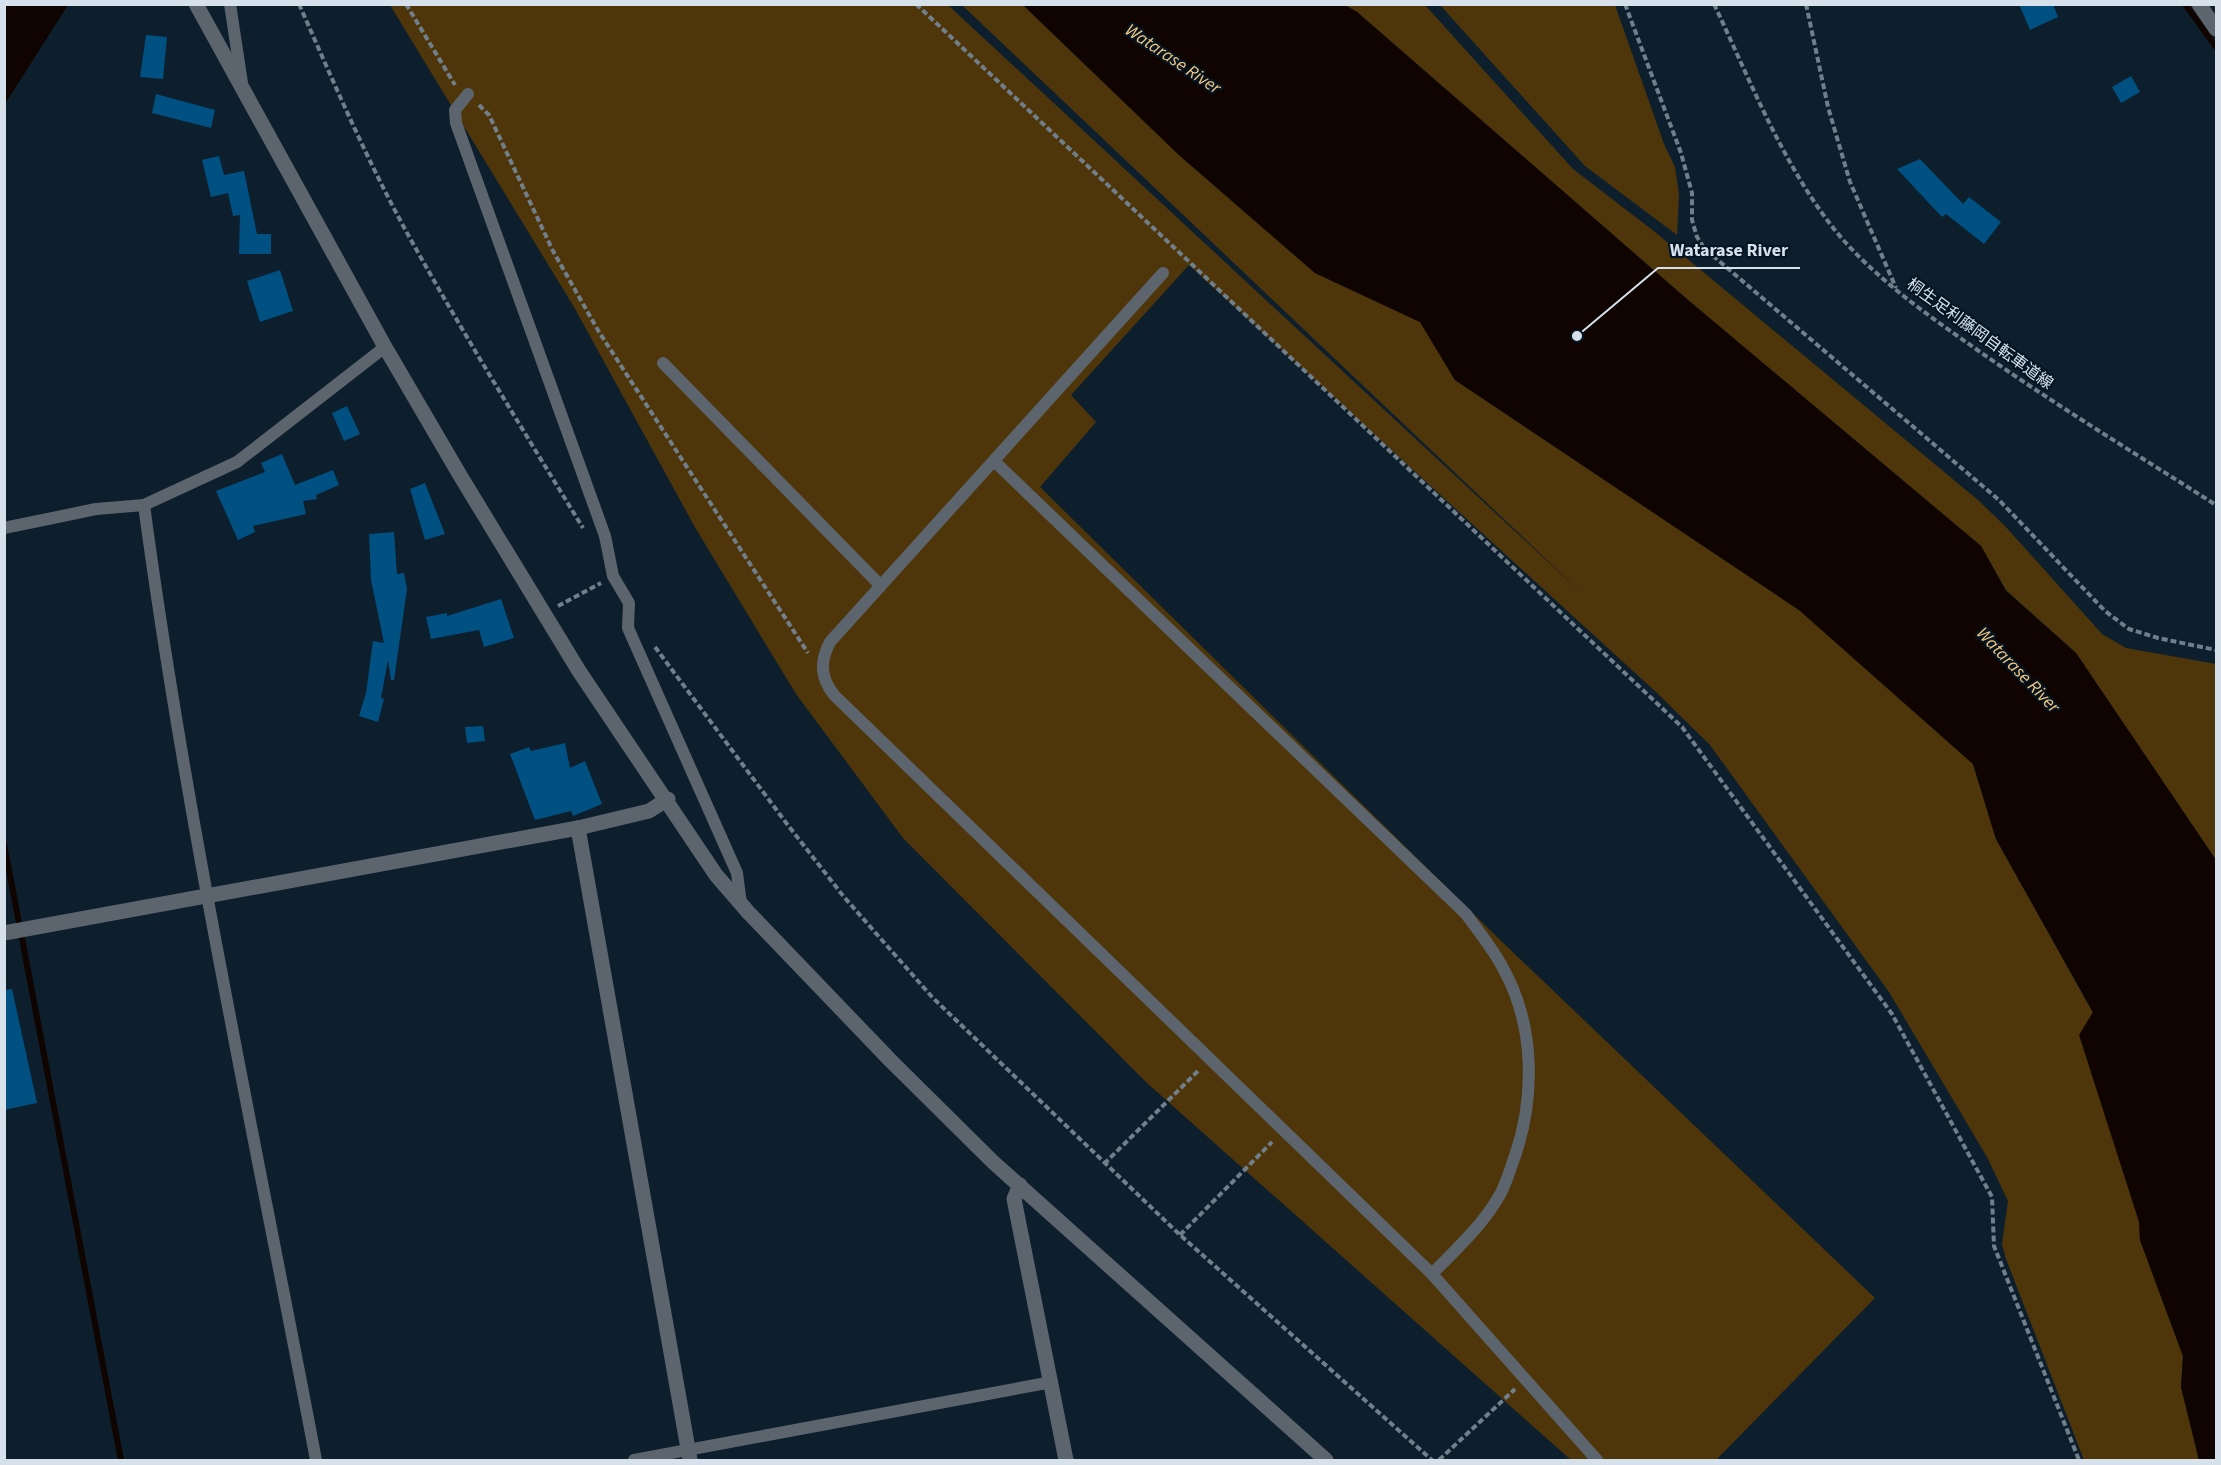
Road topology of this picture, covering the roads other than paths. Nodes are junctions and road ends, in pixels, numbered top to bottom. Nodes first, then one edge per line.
1 (196, 4) edge
2 (230, 4) edge
3 (2199, 4) edge
4 (2217, 29) edge
5 (242, 87) junction
6 (468, 94) road end
7 (1163, 273) dead end
8 (385, 347) junction
9 (663, 363) dead end
10 (994, 461) junction
11 (144, 505) junction
12 (4, 528) edge
13 (881, 586) junction
14 (668, 799) junction
15 (578, 828) junction
16 (208, 895) junction
17 (741, 904) junction
18 (4, 933) edge
19 (1020, 1185) junction
20 (1432, 1274) junction
21 (1052, 1382) junction
22 (689, 1455) edge
23 (316, 1461) edge
24 (634, 1461) edge
25 (1066, 1461) edge
26 (1326, 1461) edge
27 (1598, 1461) edge

1 - 5 street
2 - 5 lane
3 - 4 street
5 - 8 street
6 - 17 lane
7 - 10 lane
8 - 11 lane
8 - 14 street
9 - 13 lane
10 - 13 lane
10 - 20 lane
11 - 12 lane
11 - 16 lane
13 - 20 lane
14 - 15 street
14 - 17 street
15 - 16 street
15 - 22 street
16 - 18 street
16 - 23 lane
17 - 19 street
19 - 21 street
19 - 26 street
20 - 27 lane
21 - 22 lane
21 - 25 street
22 - 24 lane

